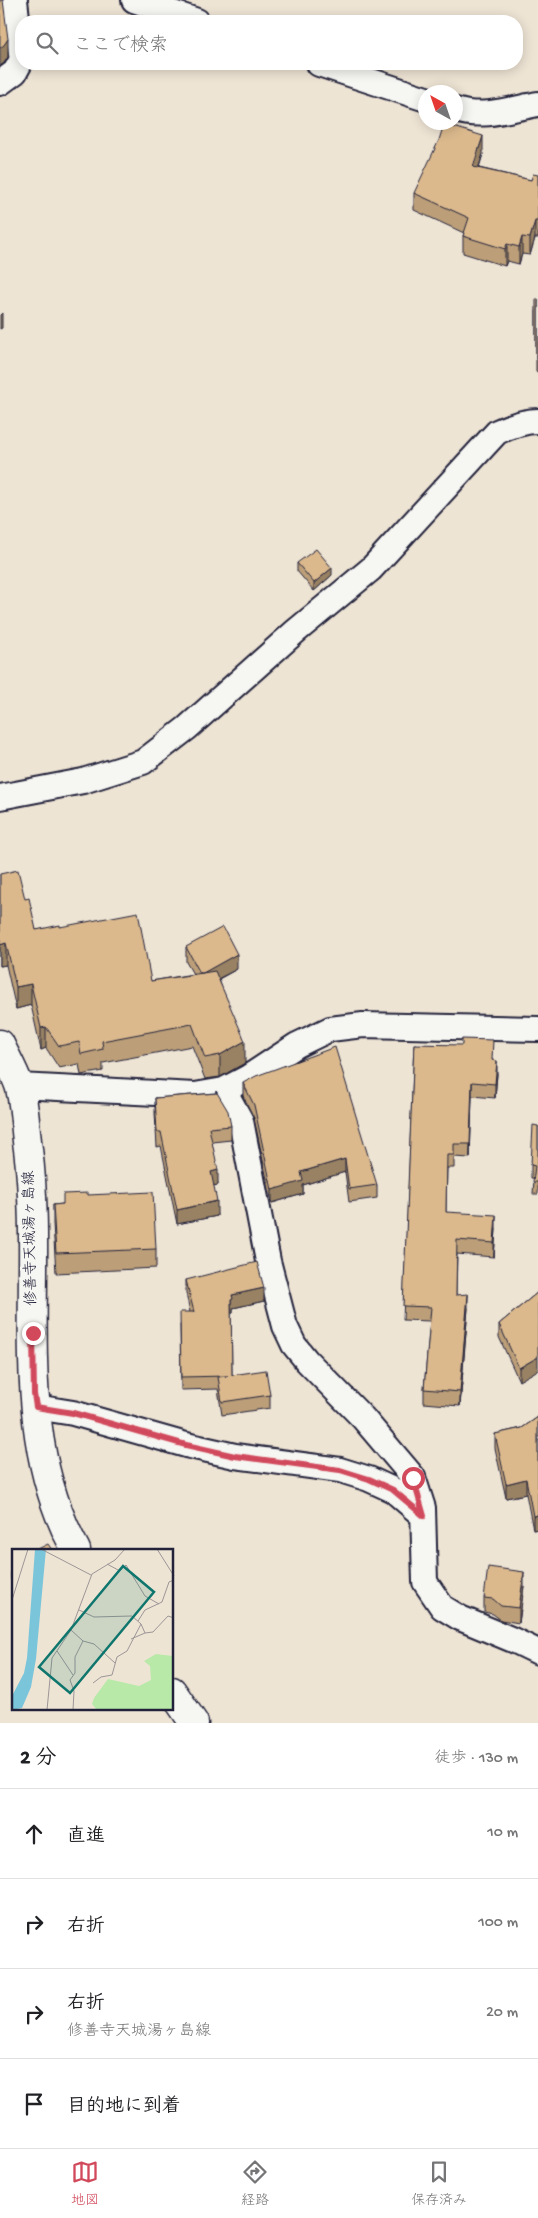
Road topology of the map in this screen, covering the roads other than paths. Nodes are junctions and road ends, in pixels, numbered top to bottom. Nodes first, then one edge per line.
1 (15, 0) edge
2 (134, 0) edge
3 (17, 15) edge
4 (179, 15) edge
5 (16, 70) edge
6 (337, 70) edge
7 (0, 83) edge
8 (418, 97) edge
9 (538, 104) edge
10 (463, 112) edge
11 (538, 421) edge
12 (0, 797) edge
13 (538, 1029) edge
14 (0, 1044) edge
15 (19, 1086) junction
16 (224, 1090) junction
17 (36, 1407) junction
18 (424, 1516) junction
19 (75, 1549) edge
20 (538, 1652) edge
21 (174, 1694) edge
22 (194, 1723) edge

1 - 3 street
2 - 4 street
5 - 7 street
6 - 8 street
9 - 10 street
11 - 12 street
13 - 16 street
14 - 15 main road, 修善寺天城湯ヶ島線
15 - 16 street
15 - 17 main road, 修善寺天城湯ヶ島線
16 - 18 street
17 - 18 street
17 - 19 main road, 修善寺天城湯ヶ島線
18 - 20 street
21 - 22 main road

